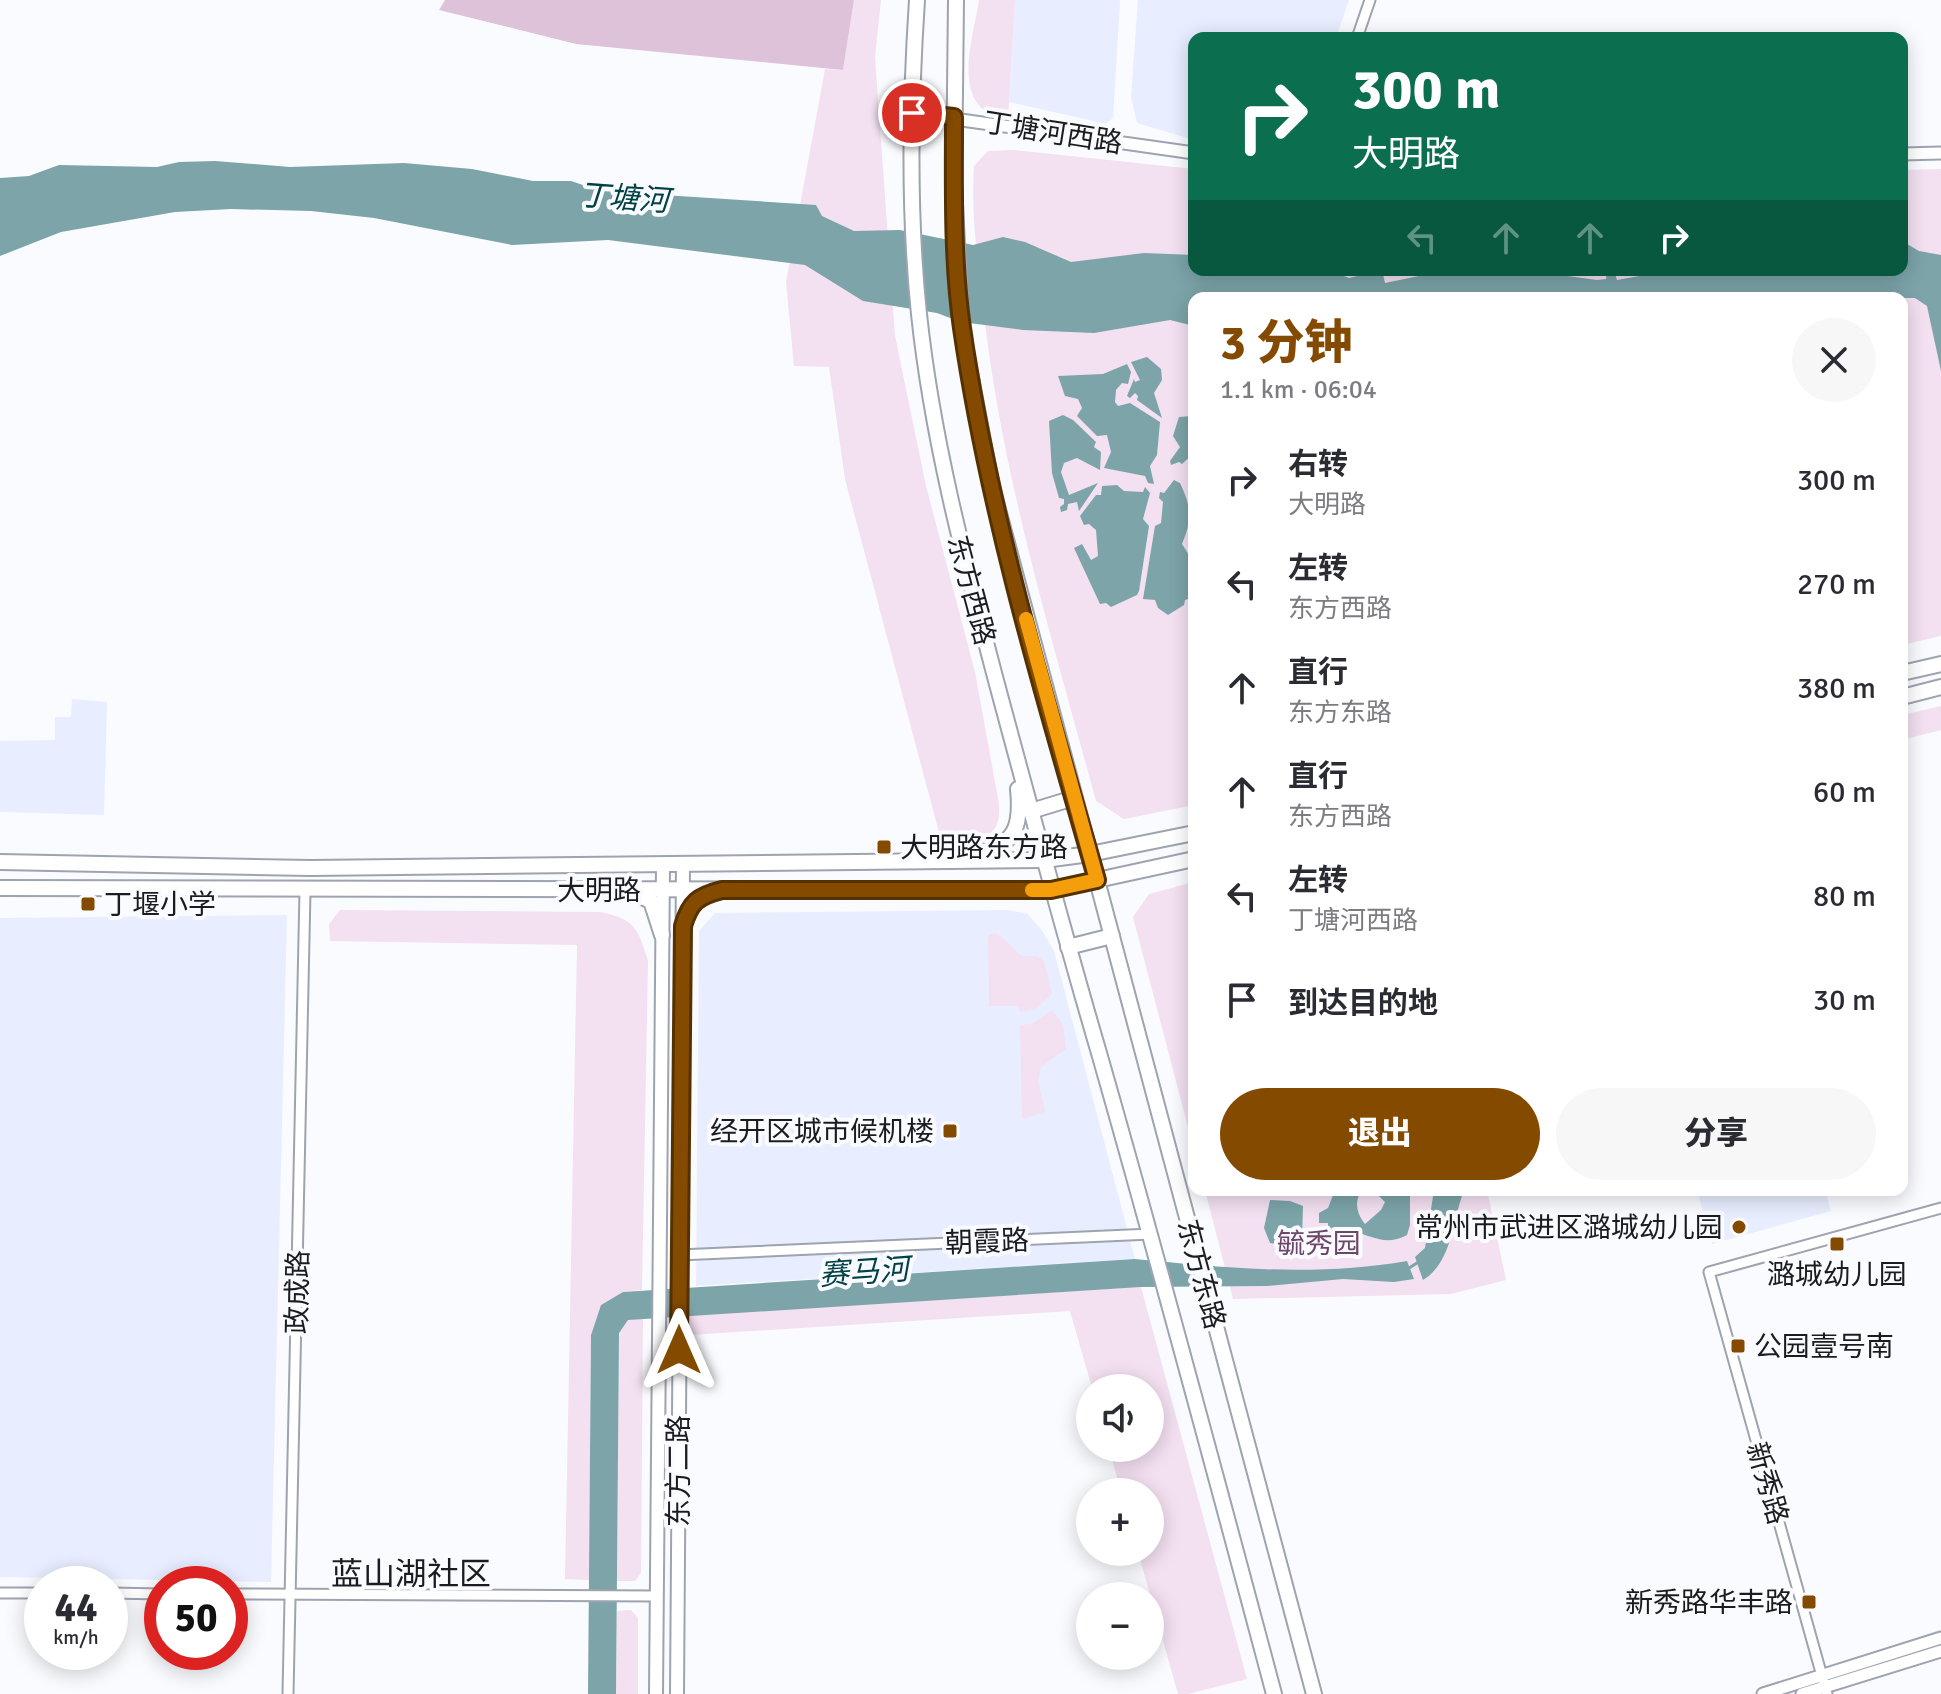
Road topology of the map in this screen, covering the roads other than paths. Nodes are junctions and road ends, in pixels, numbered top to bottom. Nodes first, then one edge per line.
1 (917, 0) edge
2 (956, 0) edge
3 (1370, 0) edge
4 (1359, 32) edge
5 (912, 113) junction
6 (954, 117) junction
7 (1188, 152) edge
8 (1941, 153) edge
9 (1908, 154) edge
10 (1941, 664) edge
11 (1908, 672) edge
12 (1941, 687) edge
13 (1908, 695) edge
14 (1013, 745) junction
15 (1074, 798) junction
16 (1031, 811) junction
17 (1188, 834) edge
18 (1090, 854) junction
19 (948, 860) junction
20 (1044, 860) junction
21 (1188, 860) edge
22 (0, 862) edge
23 (663, 864) junction
24 (683, 864) junction
25 (1097, 880) junction
26 (625, 890) junction
27 (662, 890) junction
28 (683, 890) junction
29 (722, 890) junction
30 (1051, 890) junction
31 (0, 891) edge
32 (305, 891) junction
33 (683, 926) junction
34 (662, 935) junction
35 (1112, 936) junction
36 (1068, 947) junction
37 (1941, 1208) edge
38 (1151, 1234) junction
39 (679, 1255) junction
40 (0, 1593) edge
41 (24, 1593) edge
42 (248, 1594) edge
43 (290, 1595) junction
44 (656, 1596) junction
45 (1941, 1638) edge
46 (1941, 1651) edge
47 (1824, 1686) edge
48 (288, 1694) edge
49 (656, 1694) edge
50 (677, 1694) edge
51 (1274, 1694) edge
52 (1314, 1694) edge
53 (1763, 1694) edge
54 (1802, 1694) edge

1 - 5 main road
2 - 6 main road
3 - 4 street
5 - 6 street, 丁塘河西路
5 - 14 main road, 东方西路
6 - 7 street, 丁塘河西路
6 - 15 main road, 东方西路
8 - 9 street
10 - 11 main road
12 - 13 main road
14 - 16 main road, 东方西路
14 - 19 main road
15 - 16 main road
15 - 18 main road, 东方西路
16 - 20 main road, 东方西路
17 - 18 main road, 大明路
18 - 20 main road, 大明路
18 - 25 main road, 东方东路
19 - 20 main road, 大明路
19 - 24 main road, 大明路
20 - 30 main road, 东方东路
21 - 25 main road, 大明路
22 - 23 main road, 大明路
23 - 24 main road, 大明路
23 - 27 main road, 东方二路
24 - 28 main road, 东方二路
25 - 30 main road, 大明路
25 - 35 main road, 东方东路
26 - 27 main road, 大明路
26 - 32 main road, 大明路
26 - 34 main road
27 - 28 main road, 大明路
27 - 34 main road, 东方二路
28 - 29 main road, 大明路
28 - 33 main road, 东方二路
29 - 30 main road, 大明路
29 - 33 main road
30 - 36 main road, 东方东路
31 - 32 main road, 大明路
32 - 43 street, 政成路
33 - 39 main road, 东方二路
34 - 44 main road, 东方二路
35 - 36 main road
35 - 52 main road, 东方东路
36 - 38 main road, 东方东路
37 - 47 street, 新秀路
38 - 39 street, 朝霞路
38 - 51 main road, 东方东路
39 - 50 main road, 东方二路
40 - 41 street
42 - 43 street
43 - 44 street
43 - 48 street, 政成路
44 - 49 main road, 东方二路
45 - 47 street
46 - 47 street
47 - 53 street
47 - 54 street

